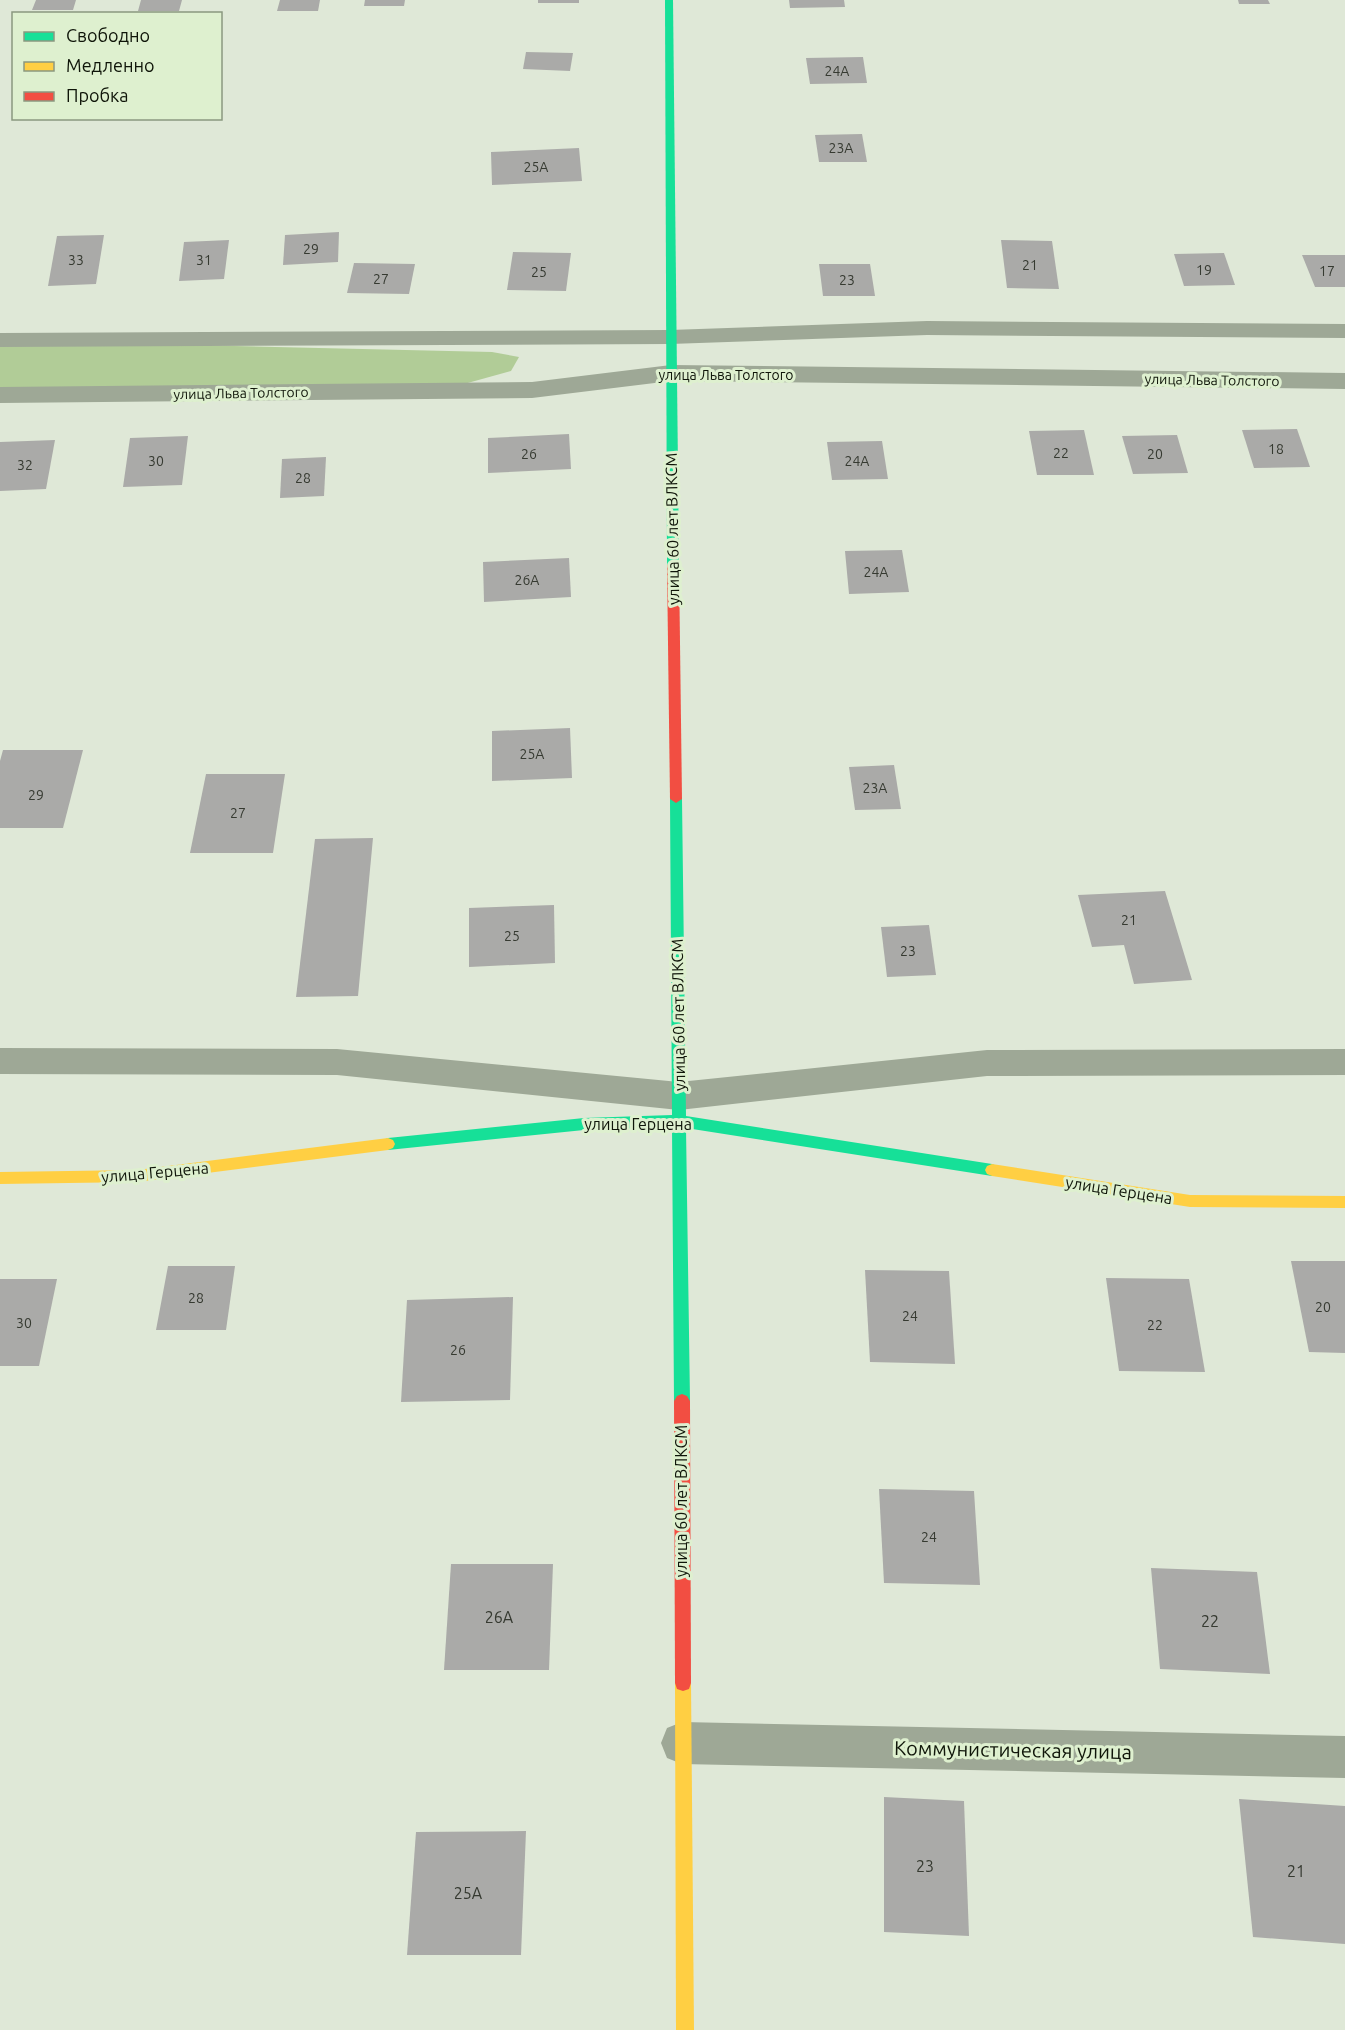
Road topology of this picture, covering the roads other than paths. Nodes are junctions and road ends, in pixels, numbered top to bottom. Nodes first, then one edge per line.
1 (669, 0) edge
2 (1345, 331) edge
3 (670, 337) junction
4 (0, 340) edge
5 (670, 373) junction
6 (1345, 381) edge
7 (0, 395) edge
8 (0, 1061) edge
9 (1345, 1062) edge
10 (679, 1109) junction
11 (0, 1178) edge
12 (1345, 1202) edge
13 (682, 1743) junction
14 (1345, 1757) edge
15 (685, 2030) edge

1 - 3 street, улица 60 лет ВЛКСМ
2 - 3 street
3 - 4 street
3 - 5 street, улица 60 лет ВЛКСМ
5 - 6 street, улица Льва Толстого
5 - 7 street, улица Льва Толстого
5 - 10 street, улица 60 лет ВЛКСМ
8 - 10 street, улица Герцена
9 - 10 street, улица Герцена
10 - 11 street, улица Герцена
10 - 12 street, улица Герцена
10 - 13 street, улица 60 лет ВЛКСМ
13 - 14 street, Коммунистическая улица
13 - 15 street, улица 60 лет ВЛКСМ

